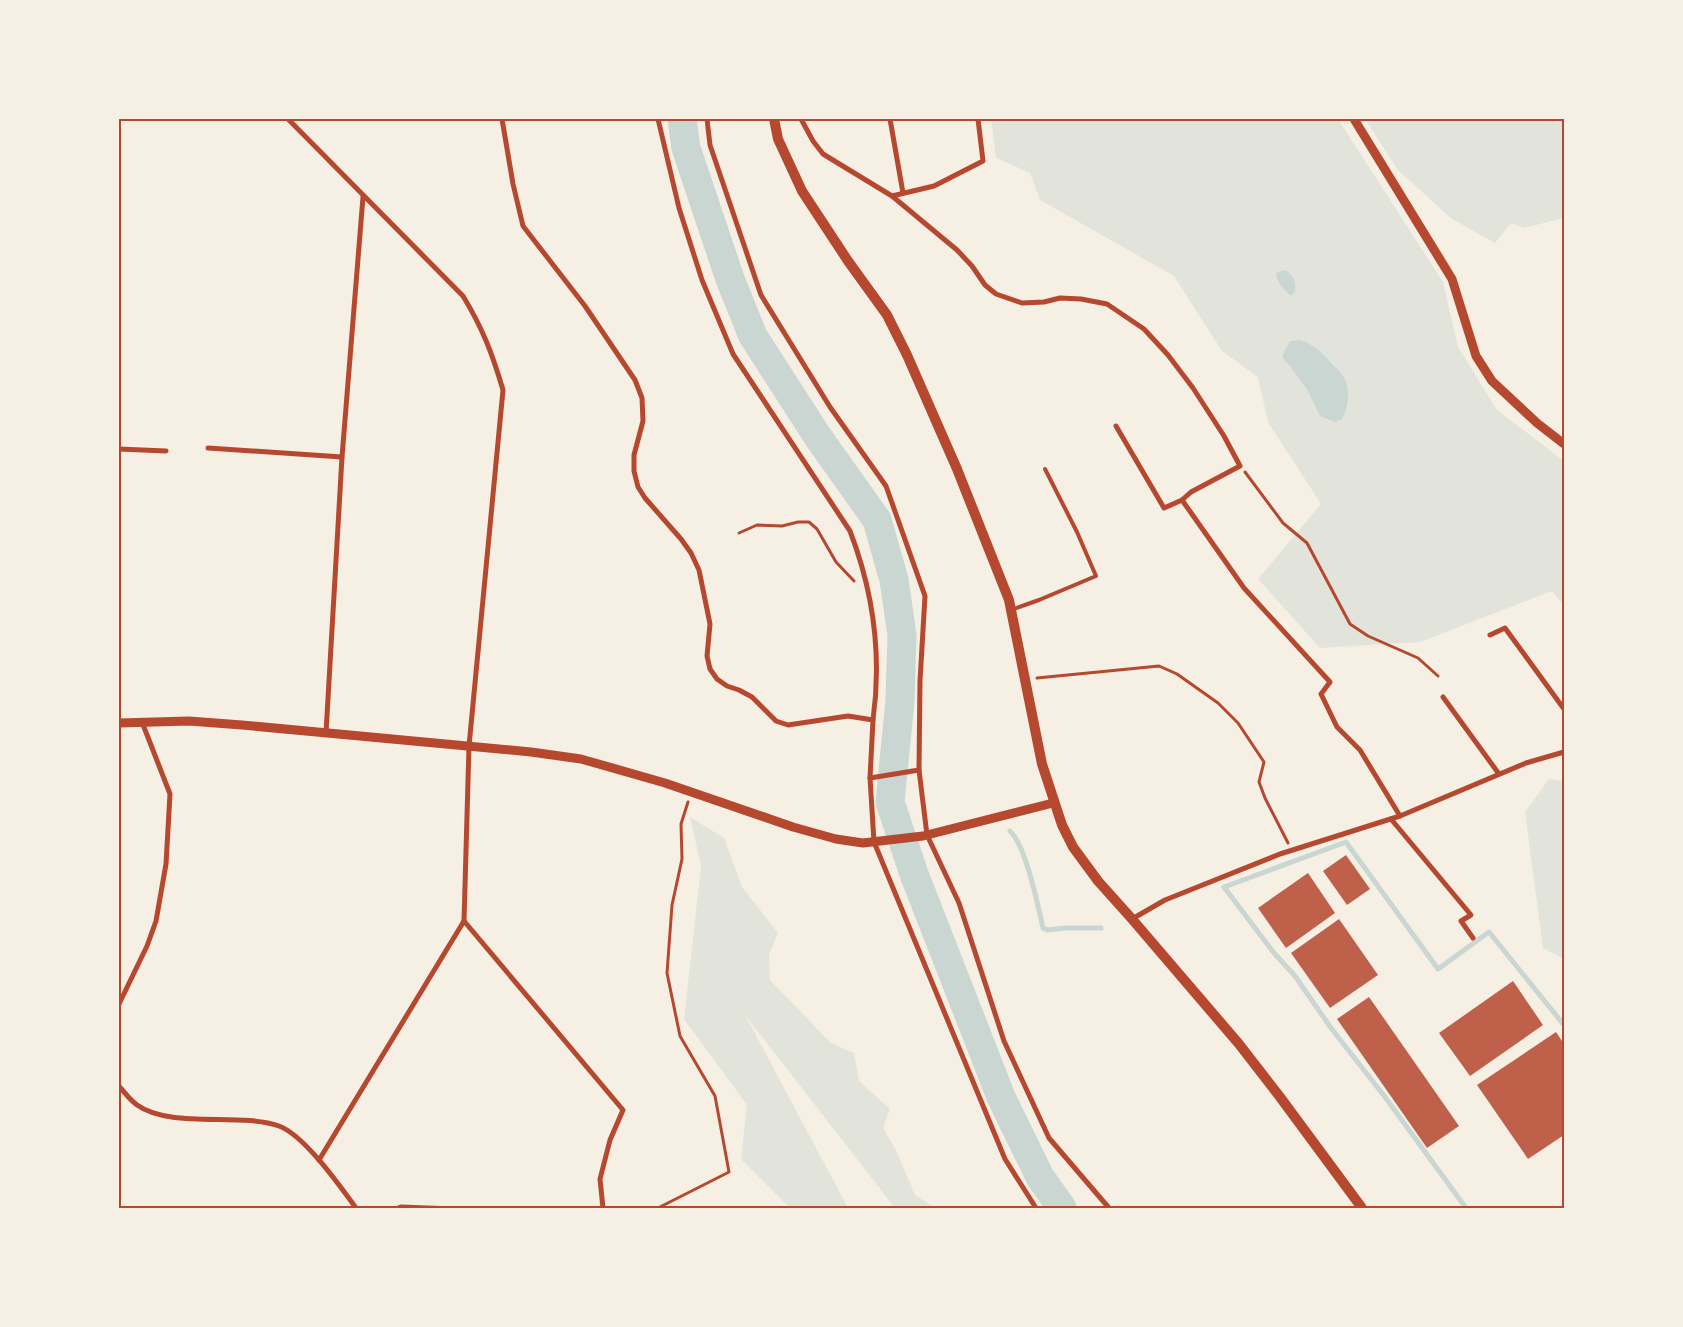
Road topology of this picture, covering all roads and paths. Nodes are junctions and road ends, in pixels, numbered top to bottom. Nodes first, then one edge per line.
1 (288, 119) edge
2 (502, 119) edge
3 (658, 119) edge
4 (707, 119) edge
5 (774, 119) edge
6 (801, 119) edge
7 (890, 119) edge
8 (978, 119) edge
9 (1354, 119) edge
10 (903, 193) junction
11 (892, 196) junction
12 (363, 197) junction
13 (1116, 426) dead end
14 (1564, 444) edge
15 (208, 448) dead end
16 (119, 449) edge
17 (166, 451) dead end
18 (342, 457) junction
19 (1240, 466) junction
20 (1045, 469) dead end
21 (1182, 500) junction
22 (739, 533) dead end
23 (859, 588) dead end
24 (1011, 610) junction
25 (1490, 635) dead end
26 (1438, 676) dead end
27 (1026, 679) junction
28 (1443, 697) dead end
29 (1564, 710) edge
30 (873, 720) junction
31 (142, 722) junction
32 (119, 723) edge
33 (326, 732) junction
34 (469, 746) junction
35 (1564, 752) edge
36 (919, 770) junction
37 (1499, 774) junction
38 (870, 778) junction
39 (692, 792) junction
40 (1053, 802) junction
41 (1400, 816) junction
42 (1392, 818) junction
43 (925, 836) junction
44 (879, 842) junction
45 (1291, 850) junction
46 (1132, 919) junction
47 (464, 922) junction
48 (1473, 938) dead end
49 (119, 1004) edge
50 (119, 1086) edge
51 (319, 1160) junction
52 (356, 1208) edge
53 (396, 1208) edge
54 (454, 1208) edge
55 (603, 1208) edge
56 (658, 1208) edge
57 (1036, 1208) edge
58 (1109, 1208) edge
59 (1362, 1208) edge

1 - 12 street
2 - 30 street
3 - 30 street
4 - 36 street
5 - 24 main road
6 - 11 street
7 - 10 street
8 - 10 street
9 - 14 street
10 - 11 street
11 - 19 street
12 - 18 street
12 - 34 street
13 - 21 street
15 - 18 street
16 - 17 street
18 - 33 street
19 - 21 street
19 - 26 path
20 - 24 lane
21 - 41 street
22 - 23 path
24 - 27 main road
25 - 29 street
27 - 40 main road
27 - 45 path
28 - 37 street
30 - 38 street
31 - 32 street
31 - 33 street
31 - 49 street
33 - 34 street
34 - 39 street
34 - 47 street
35 - 37 street
36 - 38 street
36 - 43 street
37 - 41 street
38 - 44 street
39 - 44 street
39 - 56 path
40 - 43 street
40 - 46 main road
41 - 42 street
42 - 45 street
42 - 48 street
43 - 44 street
43 - 58 street
44 - 57 street
45 - 46 street
46 - 59 main road
47 - 51 street
47 - 55 street
50 - 51 street
51 - 52 street
53 - 54 path

